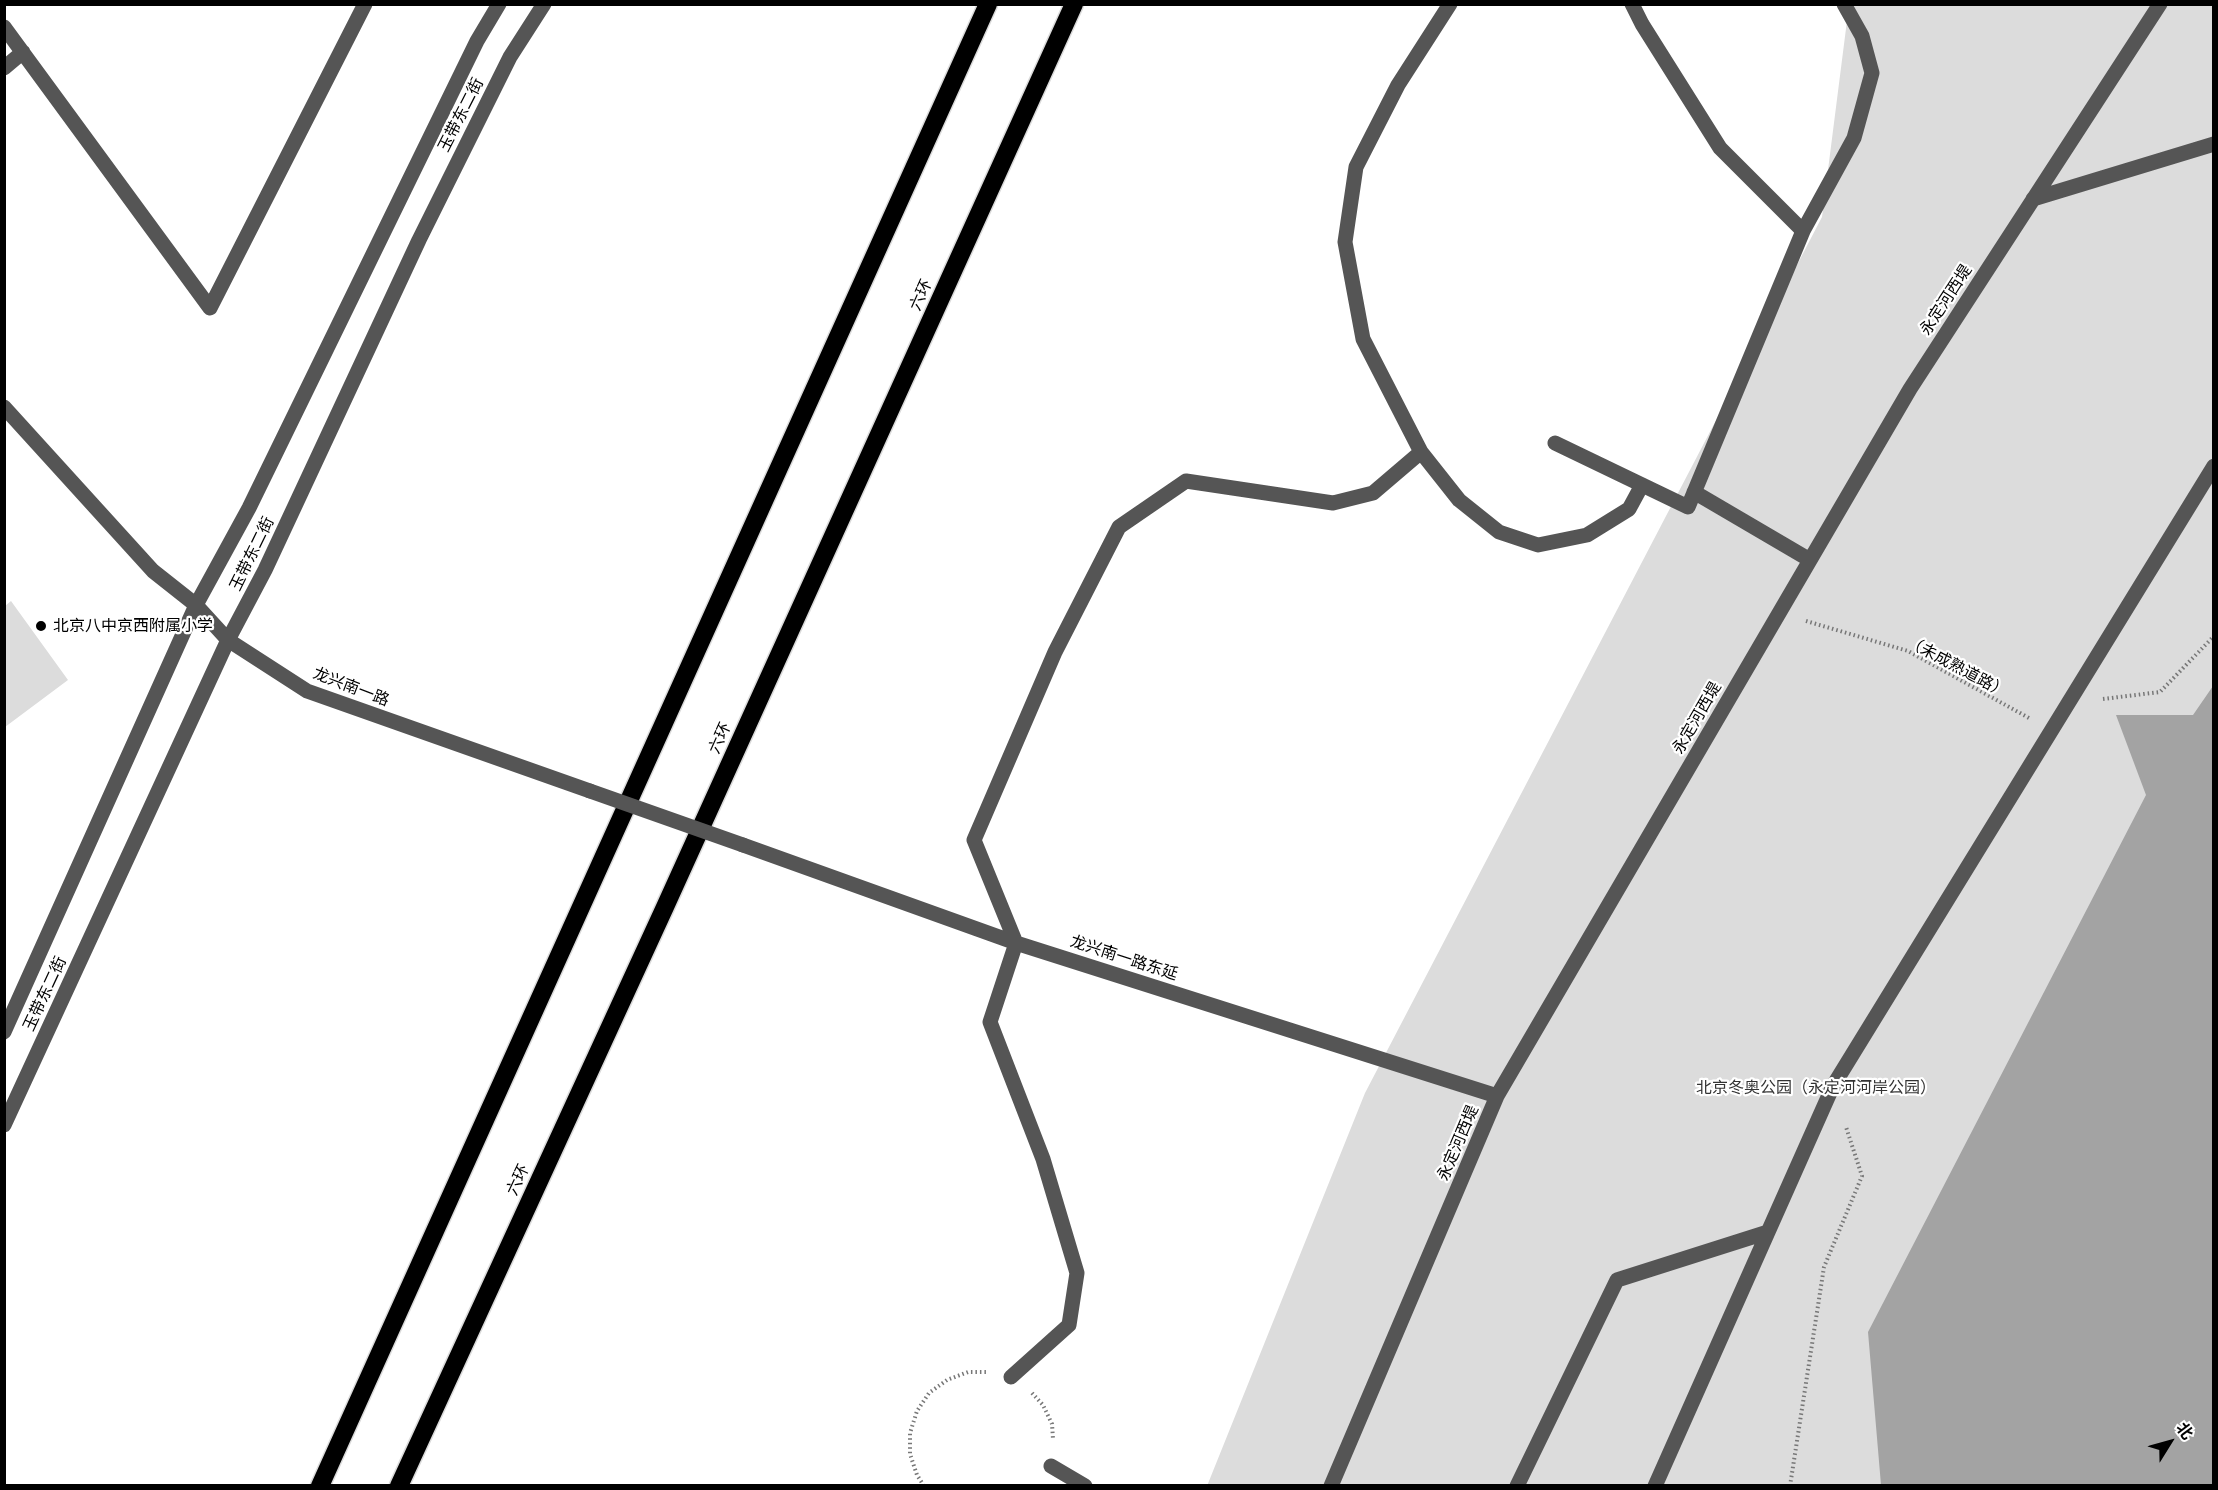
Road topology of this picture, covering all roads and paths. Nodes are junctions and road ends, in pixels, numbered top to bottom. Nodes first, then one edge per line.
1 (365, 4) edge
2 (499, 4) edge
3 (544, 4) edge
4 (988, 4) edge
5 (1074, 4) edge
6 (1450, 4) edge
7 (1632, 4) edge
8 (1844, 4) edge
9 (2160, 4) edge
10 (4, 27) edge
11 (23, 52) junction
12 (4, 68) edge
13 (2214, 144) edge
14 (2033, 199) junction
15 (1803, 231) junction
16 (4, 406) edge
17 (1555, 443) dead end
18 (1421, 452) junction
19 (2214, 466) edge
20 (1642, 485) junction
21 (1694, 492) junction
22 (1810, 560) junction
23 (196, 605) junction
24 (1779, 613) junction
25 (2214, 636) edge
26 (228, 640) junction
27 (2068, 704) junction
28 (2051, 730) junction
29 (743, 845) joint
30 (1016, 943) junction
31 (4, 1032) edge
32 (1833, 1086) junction
33 (1497, 1096) junction
34 (4, 1125) edge
35 (1768, 1232) junction
36 (1011, 1377) junction
37 (1051, 1466) joint
38 (320, 1485) edge
39 (399, 1485) edge
40 (924, 1485) edge
41 (1085, 1485) edge
42 (1331, 1485) edge
43 (1517, 1485) edge
44 (1655, 1485) edge
45 (1790, 1485) edge

1 - 11 street
2 - 23 street, 玉带东二街
3 - 26 street, 玉带东二街
4 - 38 highway
5 - 39 highway, 六环
6 - 18 street
7 - 15 street
8 - 15 street
9 - 14 street, 永定河西堤
10 - 11 street
11 - 12 street
13 - 14 street
14 - 22 street, 永定河西堤
15 - 21 street
16 - 23 street, 龙兴南一路
17 - 20 street
18 - 20 street
18 - 30 street
19 - 27 street
20 - 21 street
21 - 22 street
22 - 24 street, 永定河西堤
23 - 26 street, 龙兴南一路
23 - 31 street, 玉带东二街
24 - 28 path, （未成熟道路）
24 - 33 street, 永定河西堤
25 - 27 path
26 - 29 street, 龙兴南一路, bridge
26 - 34 street, 玉带东二街
27 - 28 street
28 - 32 street
29 - 30 street, 龙兴南一路东延
30 - 33 street, 龙兴南一路东延
30 - 36 street
32 - 35 street
32 - 45 path
33 - 42 street, 永定河西堤
35 - 43 street
35 - 44 street
36 - 37 path
36 - 40 path
37 - 41 street

